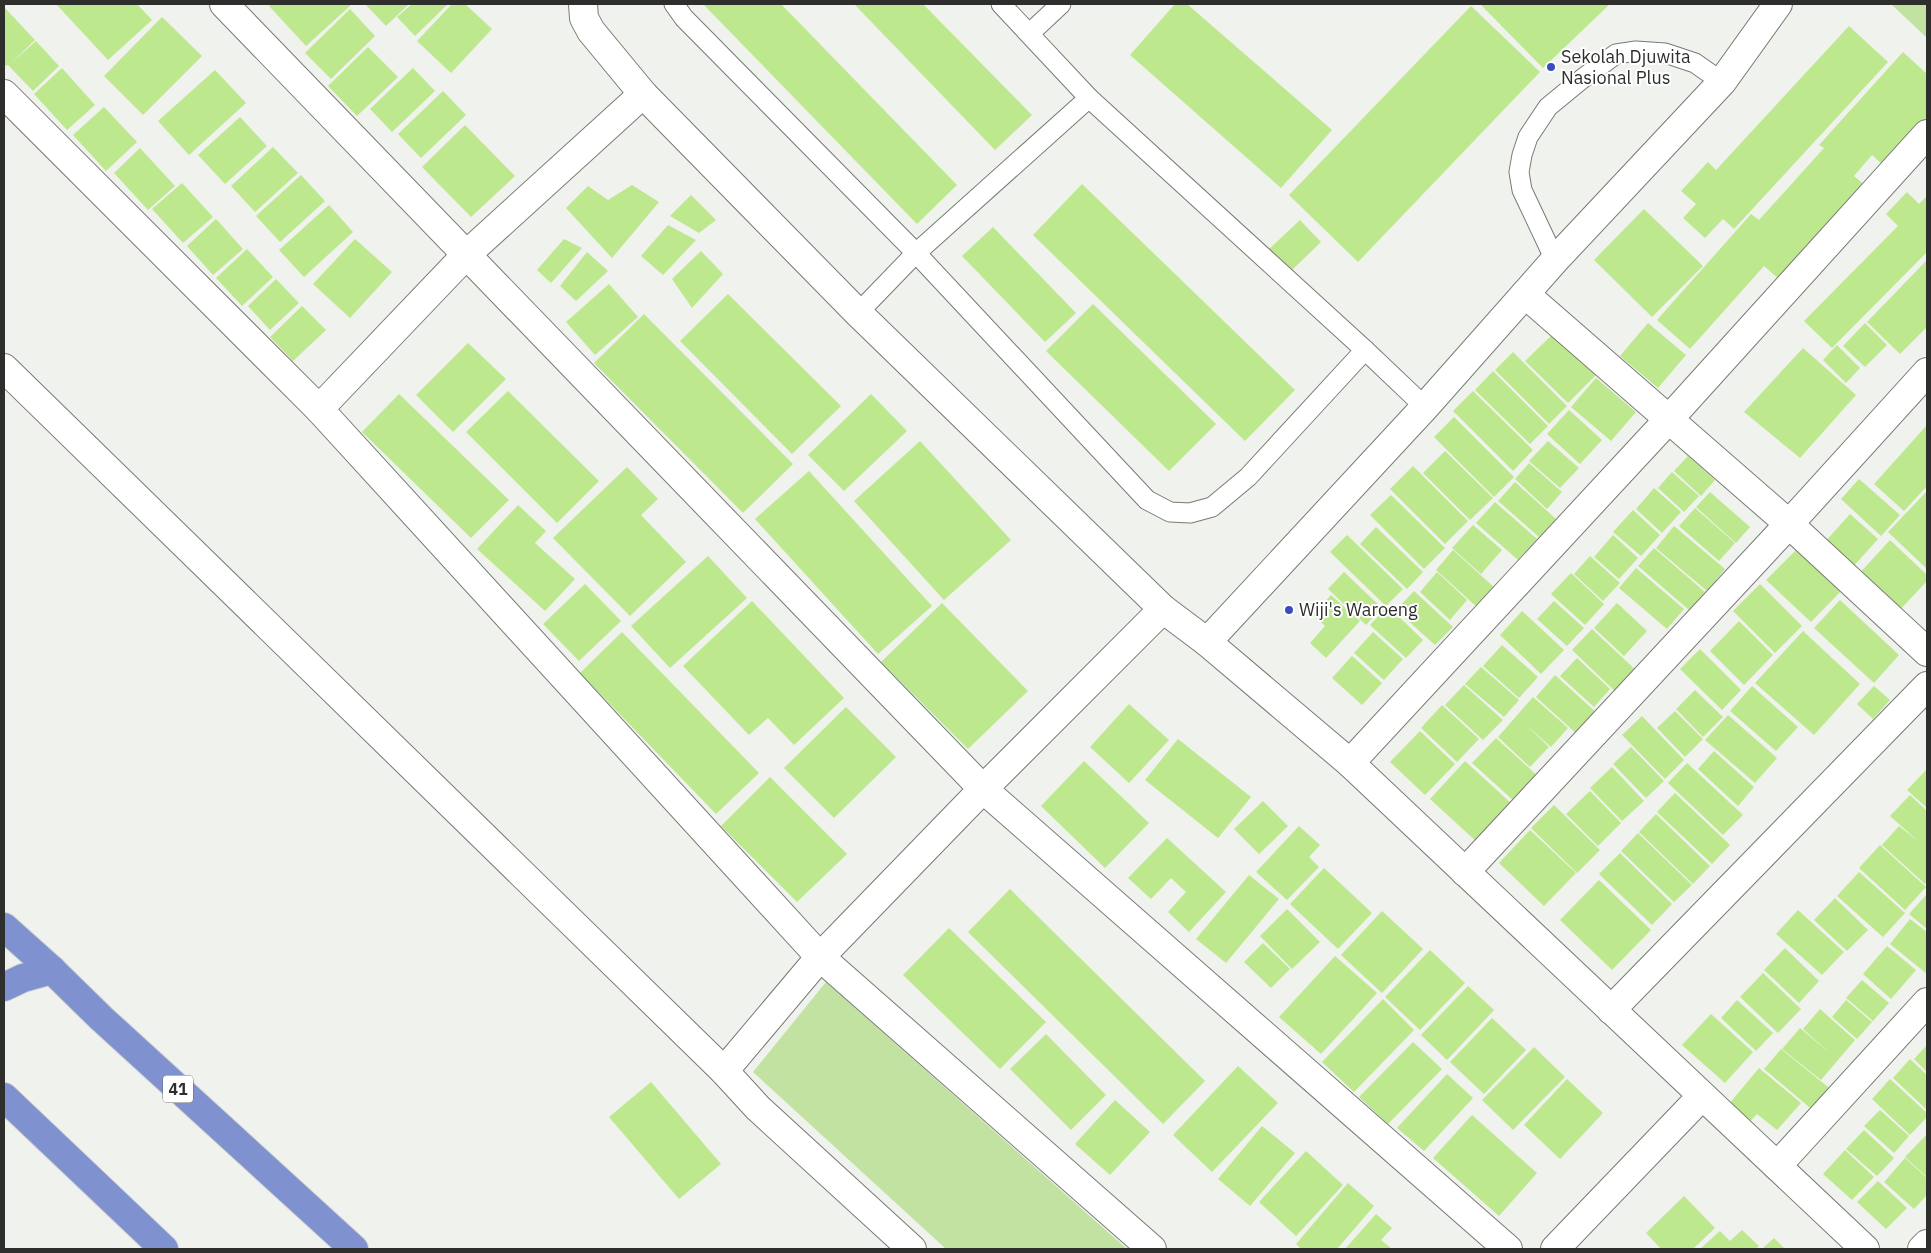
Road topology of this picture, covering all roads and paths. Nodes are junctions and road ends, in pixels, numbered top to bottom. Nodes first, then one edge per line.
1 (224, 4) edge
2 (583, 4) edge
3 (674, 4) edge
4 (1001, 4) edge
5 (1061, 4) edge
6 (1778, 4) edge
7 (1030, 34) junction
8 (1722, 82) junction
9 (4, 94) edge
10 (643, 94) junction
11 (1089, 98) junction
12 (1927, 134) edge
13 (916, 253) junction
14 (467, 254) junction
15 (1555, 260) junction
16 (1525, 294) junction
17 (858, 313) junction
18 (1365, 350) junction
19 (4, 368) edge
20 (1927, 372) edge
21 (1425, 407) junction
22 (318, 409) junction
23 (1669, 419) junction
24 (1789, 524) junction
25 (1163, 609) junction
26 (1207, 642) junction
27 (1927, 652) edge
28 (1927, 686) edge
29 (1350, 763) junction
30 (983, 789) junction
31 (1465, 872) junction
32 (4, 927) edge
33 (820, 957) junction
34 (52, 970) junction
35 (4, 987) edge
36 (1927, 1002) edge
37 (1611, 1010) junction
38 (724, 1072) junction
39 (1702, 1096) junction
40 (4, 1097) edge
41 (1777, 1166) junction
42 (1927, 1244) edge
43 (164, 1249) edge
44 (354, 1249) edge
45 (912, 1249) edge
46 (1152, 1249) edge
47 (1508, 1249) edge
48 (1555, 1249) edge
49 (1865, 1249) edge
50 (1922, 1249) edge

1 - 14 street
2 - 10 street
3 - 13 lane
4 - 7 lane
5 - 7 lane
6 - 8 street
7 - 11 lane
8 - 15 street
8 - 15 lane
9 - 22 street
10 - 14 street
10 - 17 street
11 - 13 lane
11 - 18 lane
12 - 23 street
13 - 17 lane
13 - 18 lane
14 - 22 street
14 - 30 street
15 - 16 street
16 - 21 street
16 - 23 street
17 - 25 street
18 - 21 lane
19 - 38 street
20 - 24 street
21 - 26 street
22 - 33 street
23 - 24 street
23 - 29 street
24 - 27 street
24 - 31 street
25 - 26 street
25 - 30 street
26 - 29 street
28 - 37 street
29 - 31 street
30 - 33 street
30 - 47 street
31 - 37 street
32 - 34 highway, 41
33 - 38 street
33 - 46 street
34 - 35 highway
34 - 44 highway, 41
36 - 41 street
37 - 39 street
38 - 45 street
39 - 41 street
39 - 48 street
40 - 43 highway
41 - 49 street
42 - 50 street

